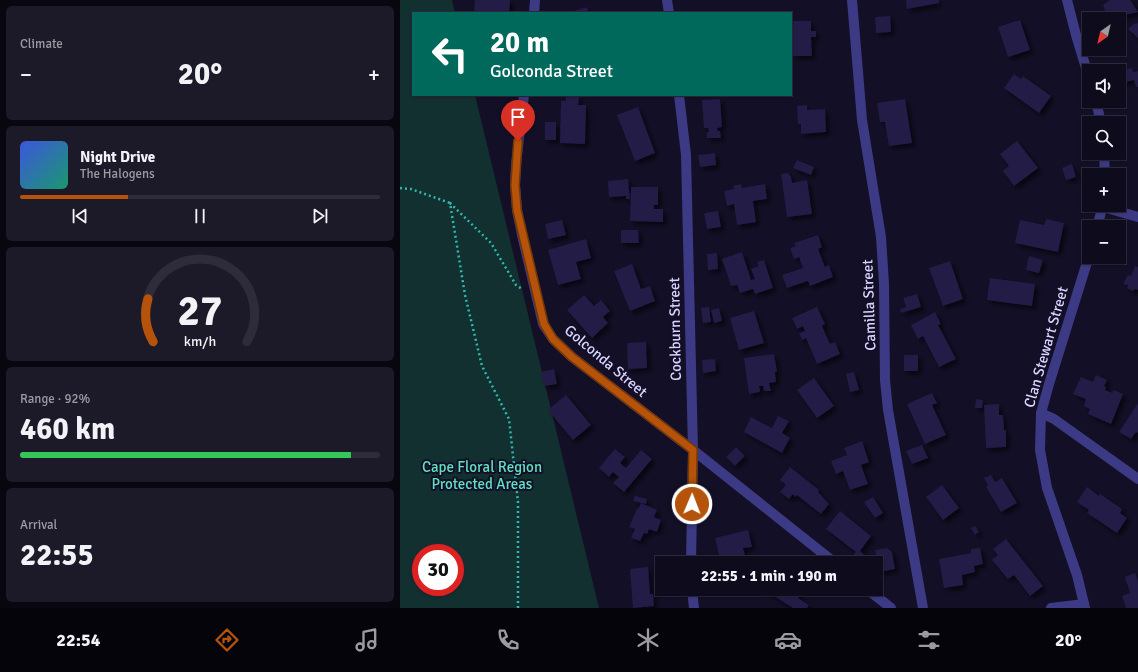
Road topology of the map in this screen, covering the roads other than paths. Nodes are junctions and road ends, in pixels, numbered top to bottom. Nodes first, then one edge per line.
1 (535, 0) edge
2 (667, 0) edge
3 (852, 0) edge
4 (1067, 0) edge
5 (534, 12) edge
6 (669, 12) edge
7 (1085, 64) edge
8 (524, 96) edge
9 (679, 96) edge
10 (1122, 212) edge
11 (1138, 217) edge
12 (1086, 264) edge
13 (1041, 413) junction
14 (693, 450) junction
15 (1138, 479) edge
16 (691, 556) edge
17 (826, 556) edge
18 (693, 596) edge
19 (876, 596) edge
20 (1085, 606) edge
21 (694, 608) edge
22 (891, 608) edge
23 (923, 608) edge
24 (1051, 608) edge

1 - 5 street
2 - 6 street
3 - 23 street, Camilla Street
4 - 7 street
8 - 14 street, Golconda Street
9 - 14 street, Cockburn Street
10 - 11 street
12 - 13 street, Clan Stewart Street
13 - 15 street
13 - 20 street, Clan Stewart Street
14 - 16 street, Cockburn Street
14 - 17 street, Golconda Street
18 - 21 street
19 - 22 street
20 - 24 street

